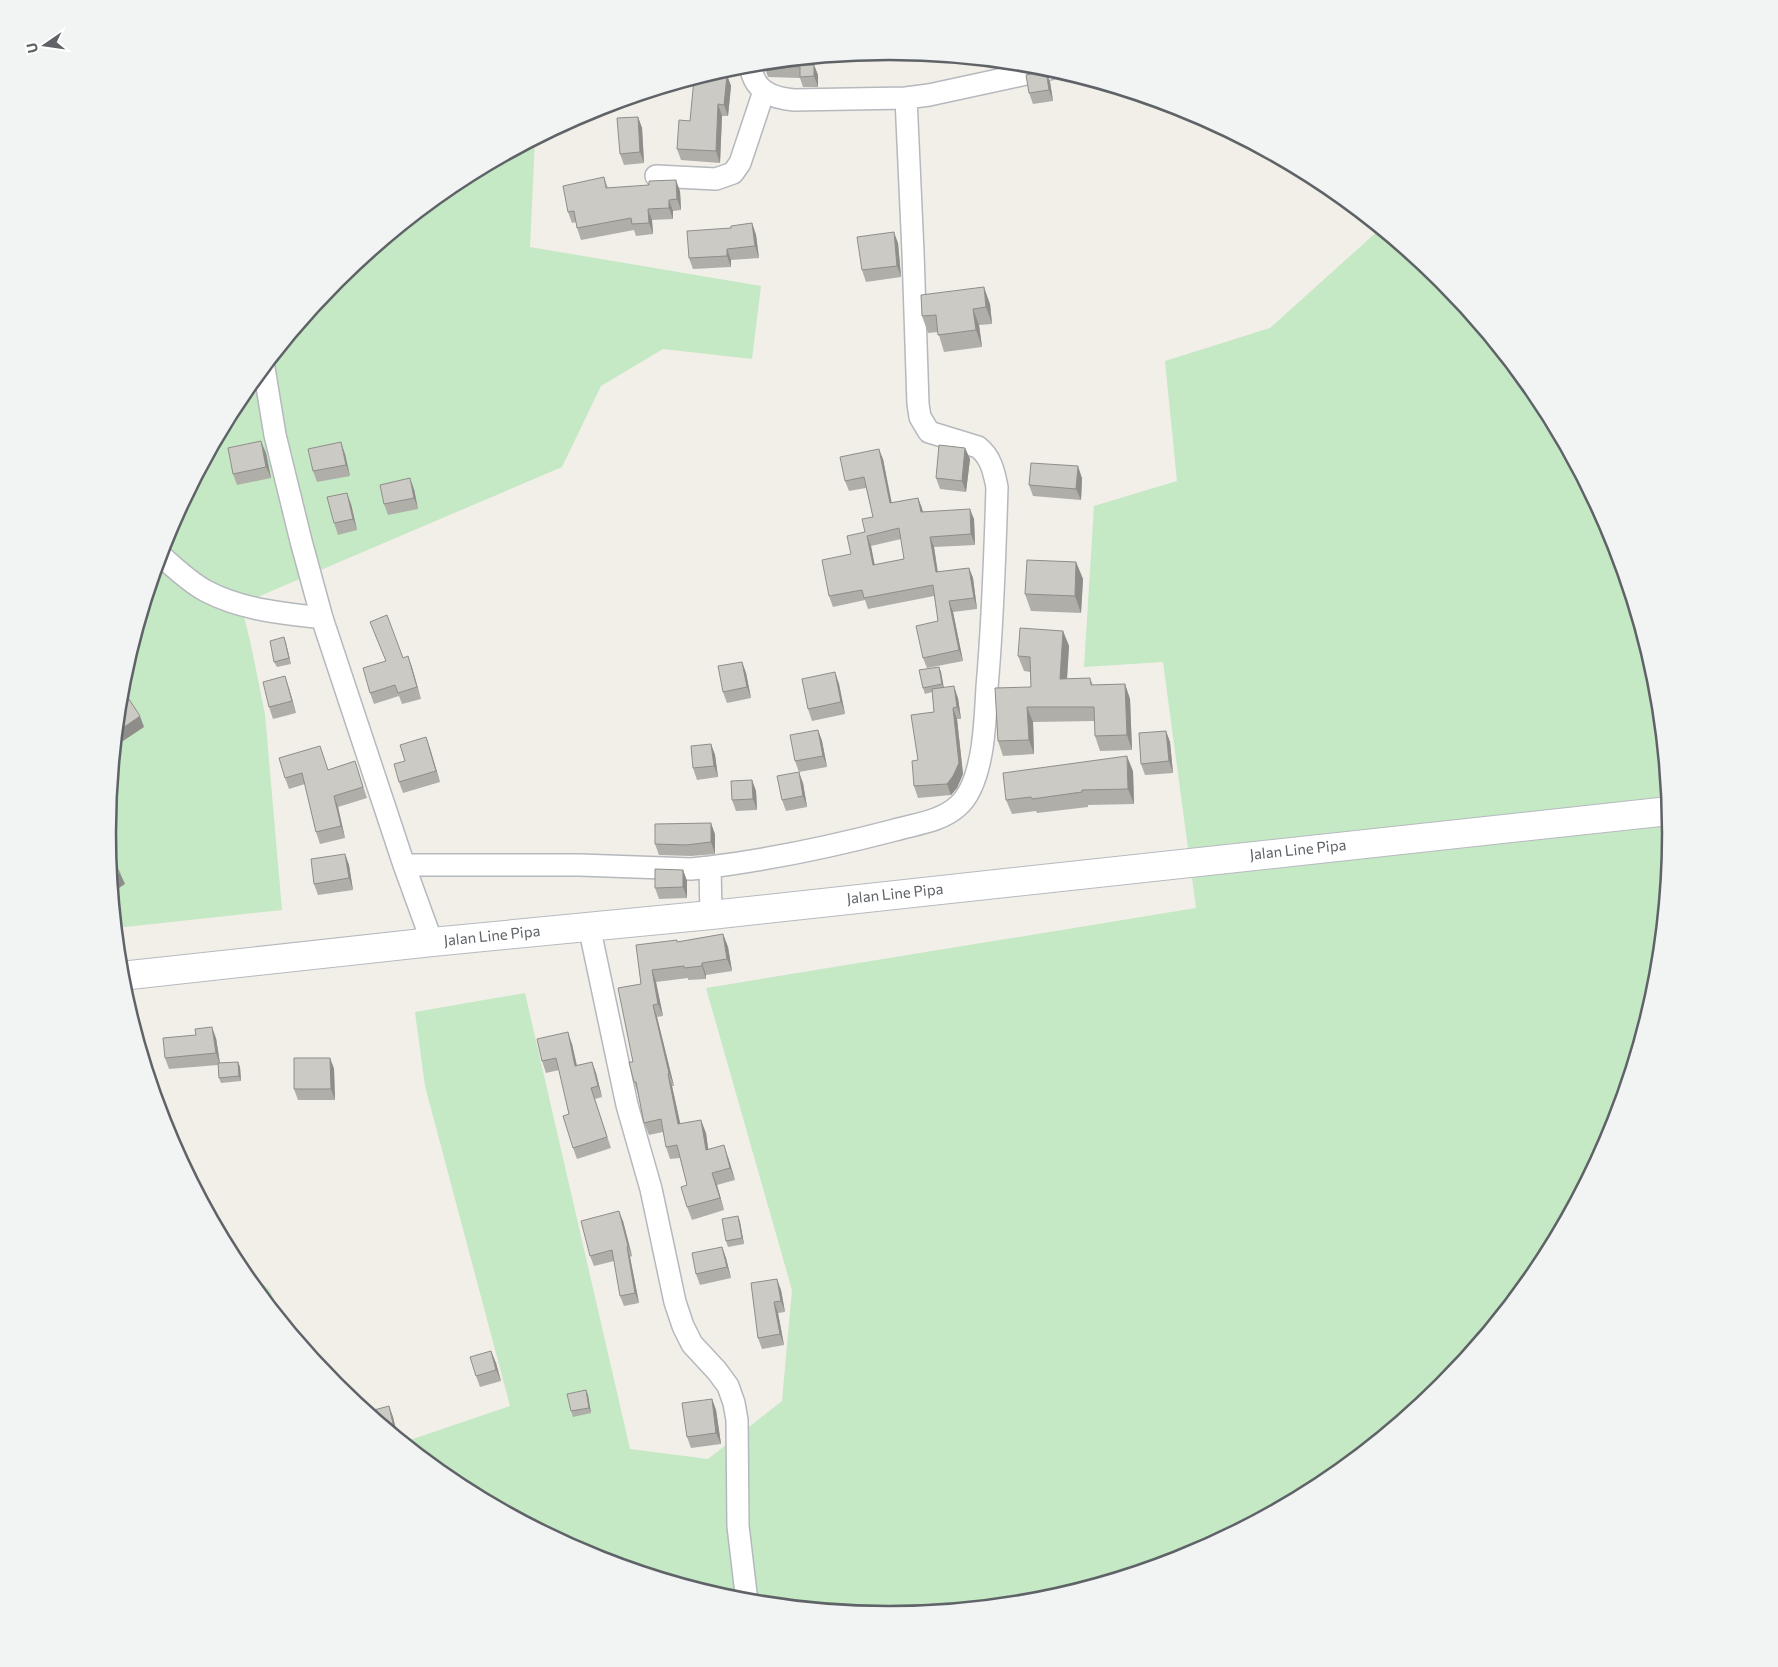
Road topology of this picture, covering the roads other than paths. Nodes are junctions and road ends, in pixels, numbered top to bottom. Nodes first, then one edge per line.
1 (752, 73) edge
2 (1029, 73) edge
3 (764, 91) junction
4 (906, 98) junction
5 (656, 176) dead end
6 (265, 377) edge
7 (166, 560) edge
8 (322, 618) junction
9 (1662, 812) edge
10 (404, 865) junction
11 (710, 867) junction
12 (711, 915) junction
13 (589, 926) junction
14 (432, 942) junction
15 (129, 975) edge
16 (746, 1593) edge

1 - 3 street
2 - 4 street
3 - 4 street
3 - 5 street
4 - 11 street
6 - 8 street
7 - 8 street
8 - 10 street
9 - 12 main road, Jalan Line Pipa
10 - 11 street
10 - 14 street
11 - 12 street
12 - 13 main road, Jalan Line Pipa
13 - 14 main road, Jalan Line Pipa
13 - 16 street
14 - 15 main road, Jalan Line Pipa

